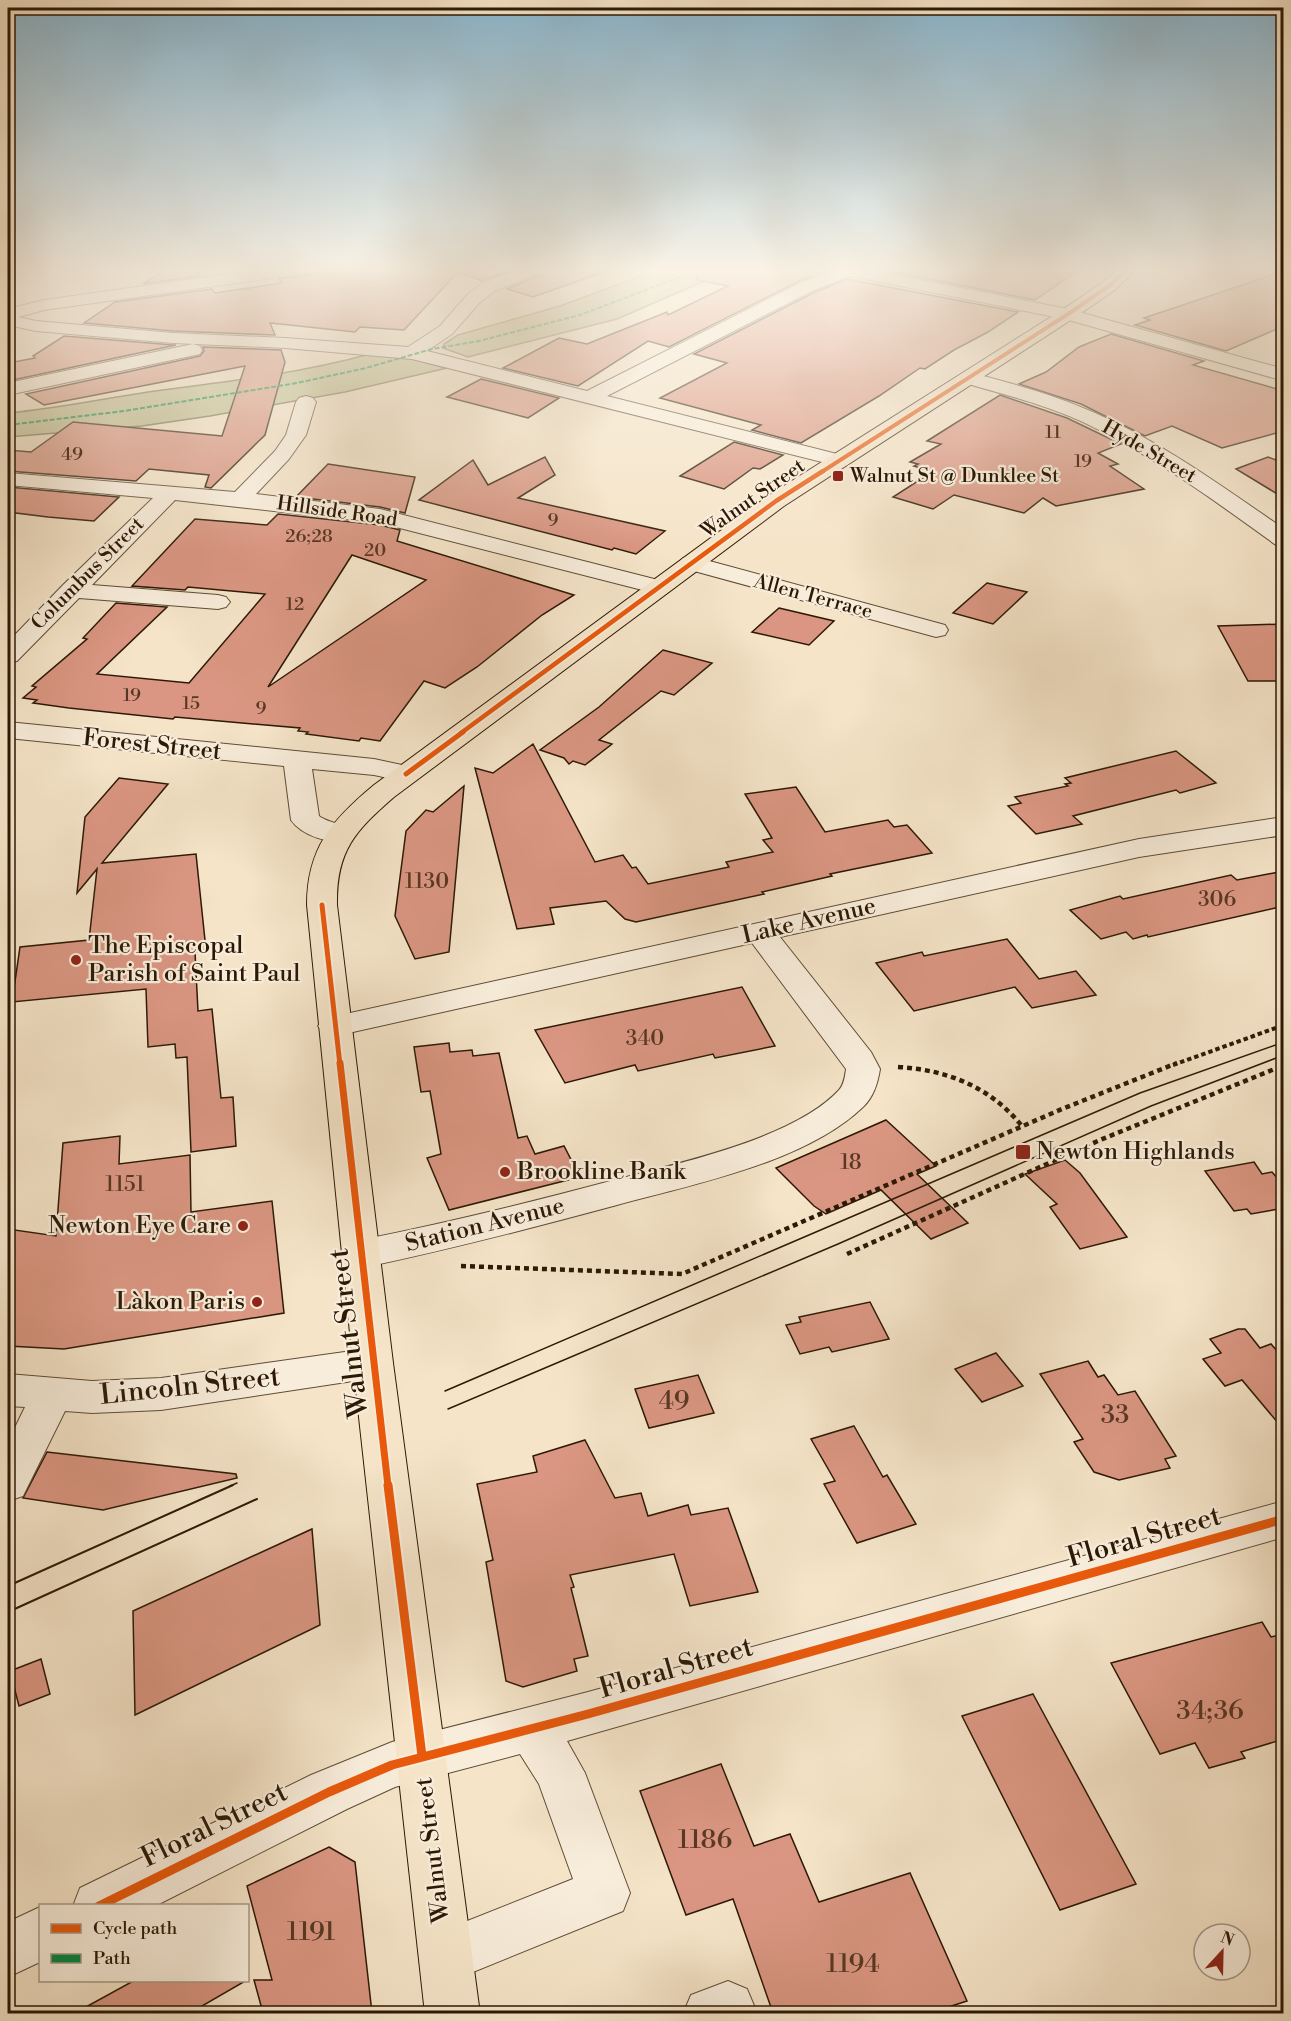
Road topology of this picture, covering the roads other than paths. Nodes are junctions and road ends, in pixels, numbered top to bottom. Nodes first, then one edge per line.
1 (141, 361) edge
2 (444, 361) edge
3 (661, 361) edge
4 (994, 361) edge
5 (1237, 361) edge
6 (1276, 361) edge
7 (1261, 368) junction
8 (1284, 375) edge
9 (968, 378) junction
10 (8, 389) edge
11 (589, 398) junction
12 (306, 402) dead end
13 (838, 460) junction
14 (8, 479) edge
15 (170, 493) junction
16 (240, 499) junction
17 (1284, 540) edge
18 (691, 563) junction
19 (658, 587) junction
20 (71, 590) junction
21 (218, 602) dead end
22 (936, 630) dead end
23 (8, 656) edge
24 (8, 730) edge
25 (297, 759) junction
26 (406, 774) junction
27 (1284, 826) edge
28 (339, 834) junction
29 (760, 932) junction
30 (335, 1026) junction
31 (361, 1254) junction
32 (373, 1363) junction
33 (8, 1390) edge
34 (52, 1395) junction
35 (8, 1484) edge
36 (1284, 1519) edge
37 (531, 1728) junction
38 (423, 1756) junction
39 (101, 1904) edge
40 (39, 1934) edge
41 (8, 1950) edge
42 (446, 1956) junction
43 (453, 2013) edge

1 - 10 street
2 - 11 street
3 - 11 street
4 - 9 main road, Walnut Street
5 - 7 street
6 - 7 street
7 - 8 street
9 - 13 main road, Walnut Street
9 - 17 street, Hyde Street
11 - 13 street
12 - 16 street
13 - 18 main road, Walnut Street
14 - 15 street, Hillside Road
15 - 16 street, Hillside Road
15 - 20 street, Columbus Street
16 - 19 street, Hillside Road
18 - 19 main road, Walnut Street
18 - 22 street, Allen Terrace
19 - 26 main road, Walnut Street
20 - 21 street
20 - 23 street, Columbus Street
24 - 25 street, Forest Street
25 - 26 street, Forest Street
25 - 28 street
26 - 28 main road, Walnut Street
27 - 29 street, Lake Avenue
28 - 30 main road, Walnut Street
29 - 30 street, Lake Avenue
29 - 31 street, Station Avenue
30 - 31 main road, Walnut Street
31 - 32 main road, Walnut Street
32 - 34 street, Lincoln Street
32 - 38 main road, Walnut Street
33 - 34 street, Lincoln Street
34 - 35 street
36 - 37 street, Floral Street
37 - 38 street, Floral Street
37 - 42 street
38 - 39 street, Floral Street
38 - 42 main road, Walnut Street
40 - 41 street
42 - 43 main road, Walnut Street

